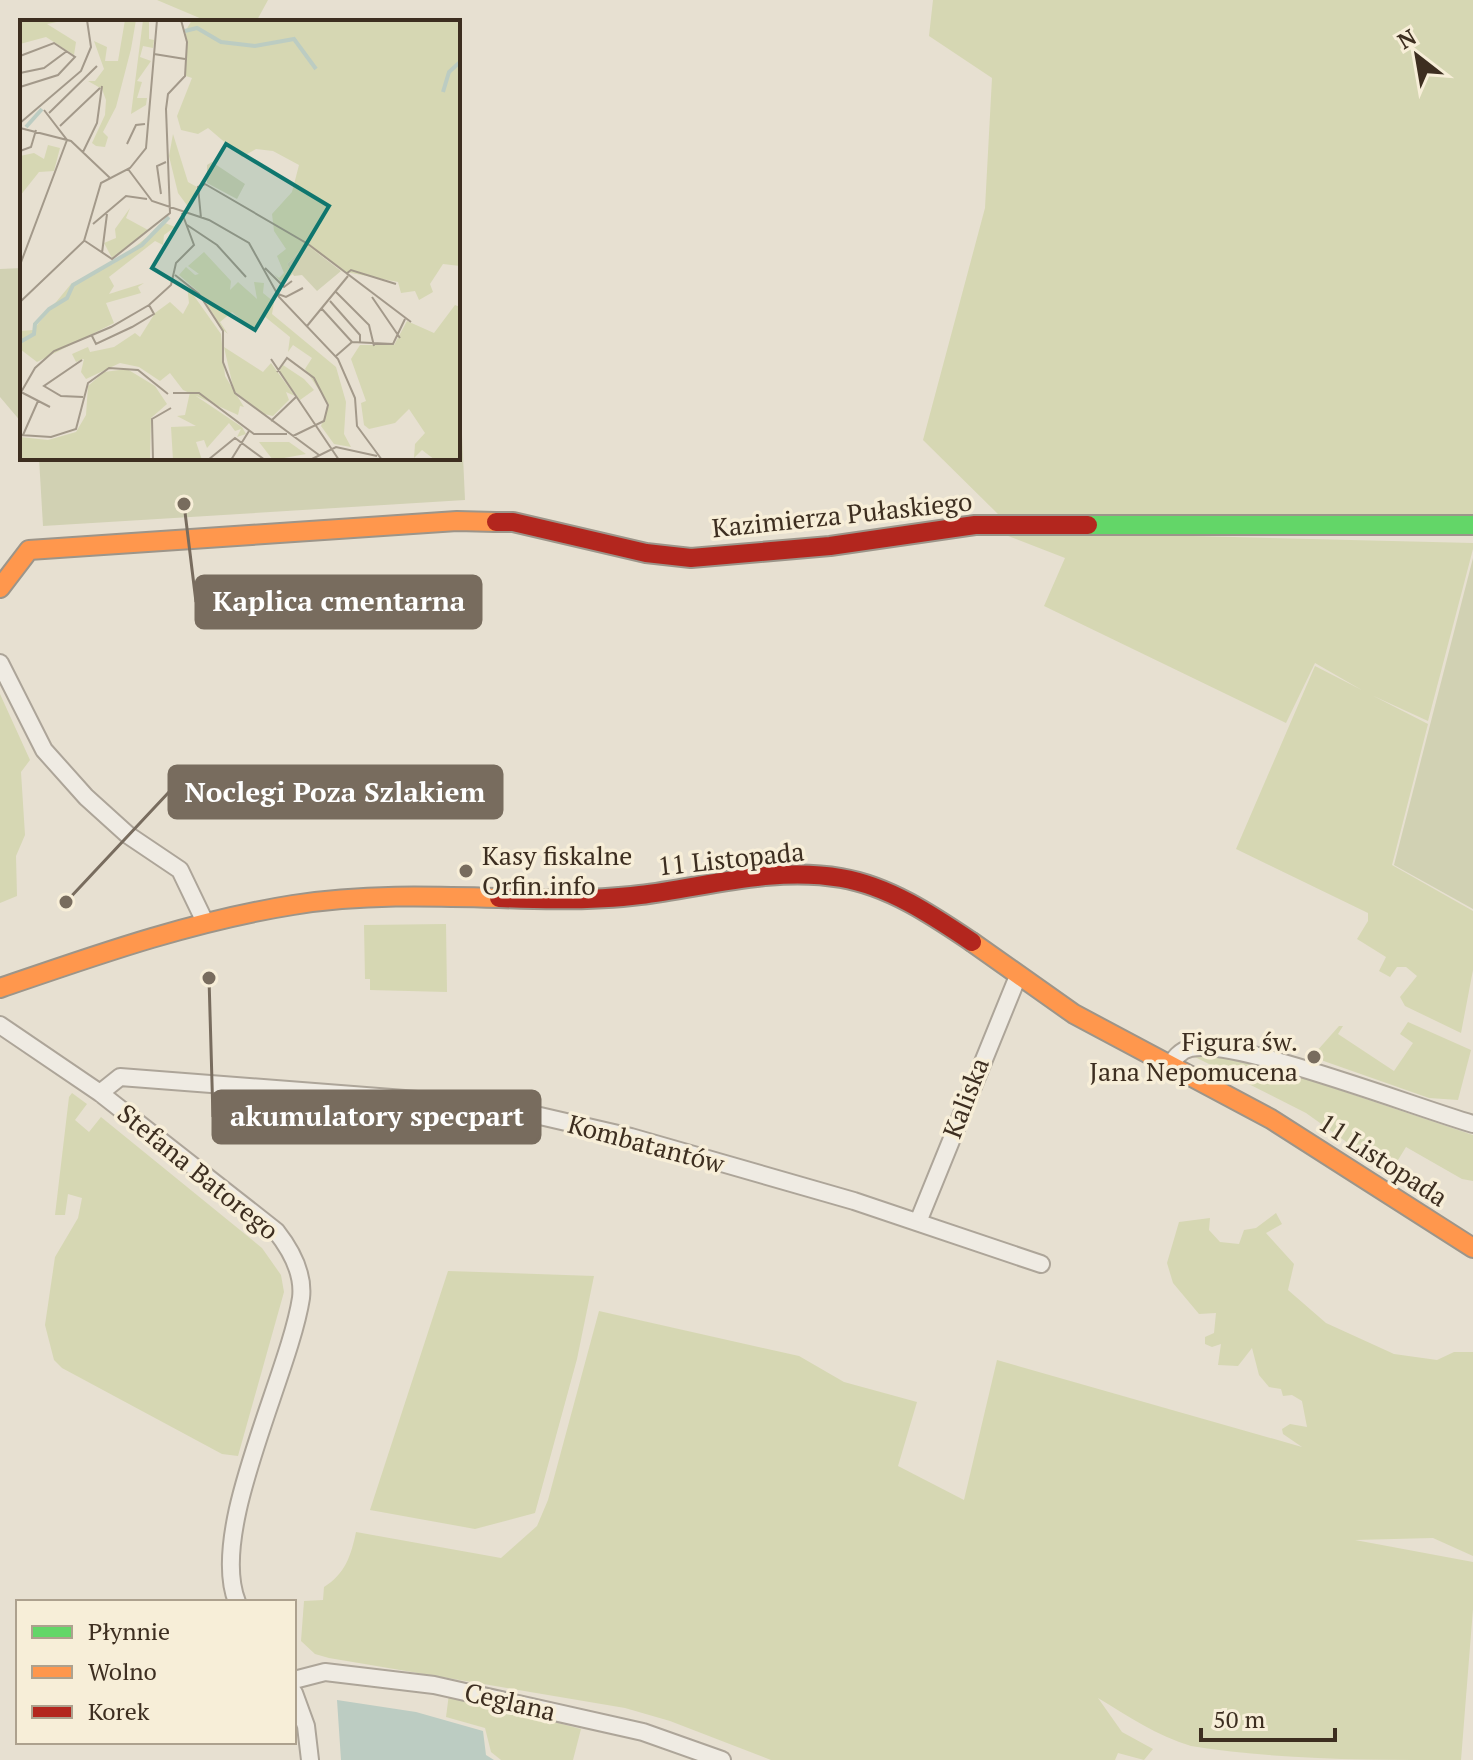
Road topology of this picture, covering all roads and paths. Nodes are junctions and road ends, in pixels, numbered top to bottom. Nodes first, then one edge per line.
1 (1473, 525) edge
2 (0, 588) edge
3 (0, 663) edge
4 (205, 922) junction
5 (1018, 976) junction
6 (0, 988) edge
7 (0, 1025) edge
8 (1169, 1067) junction
9 (100, 1093) junction
10 (1473, 1124) edge
11 (918, 1222) junction
12 (1472, 1246) edge
13 (1041, 1264) dead end
14 (236, 1600) edge
15 (296, 1679) edge
16 (296, 1698) edge
17 (310, 1760) edge
18 (722, 1760) edge

1 - 2 main road, Kazimierza Pułaskiego
3 - 4 street
4 - 5 main road, 11 Listopada
4 - 6 main road, 11 Listopada
5 - 8 main road, 11 Listopada
5 - 11 street, Kaliska
7 - 9 street, Stefana Batorego
8 - 10 street
8 - 12 main road, 11 Listopada
9 - 11 street, Kombatantów
9 - 14 street, Stefana Batorego
11 - 13 street, Kombatantów
15 - 18 street, Ceglana
16 - 17 street

